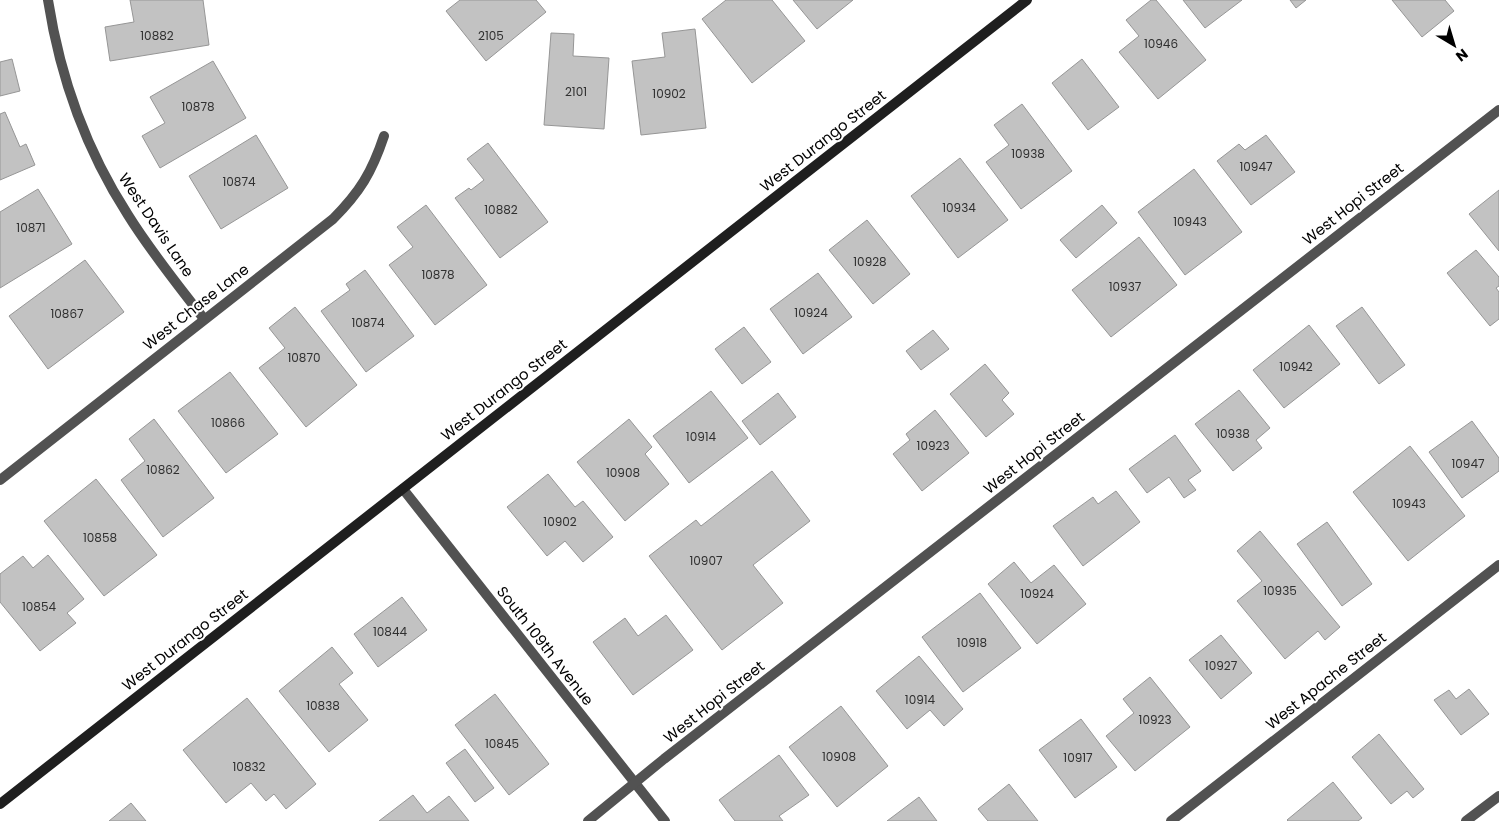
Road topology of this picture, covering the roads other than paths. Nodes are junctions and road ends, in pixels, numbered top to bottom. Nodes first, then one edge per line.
1 (48, 0) edge
2 (1027, 0) edge
3 (1499, 110) edge
4 (384, 136) dead end
5 (204, 319) junction
6 (0, 480) edge
7 (403, 489) junction
8 (1499, 565) edge
9 (635, 783) junction
10 (1499, 796) edge
11 (0, 804) edge
12 (588, 821) edge
13 (665, 821) edge
14 (1171, 821) edge
15 (1466, 821) edge

1 - 5 street, West Davis Lane
2 - 7 street, West Durango Street
3 - 9 street, West Hopi Street
4 - 5 street, West Chase Lane
5 - 6 street, West Chase Lane
7 - 9 street, South 109th Avenue
7 - 11 street, West Durango Street
8 - 14 street, West Apache Street
9 - 12 street, West Hopi Street
9 - 13 street, South 109th Avenue
10 - 15 street

